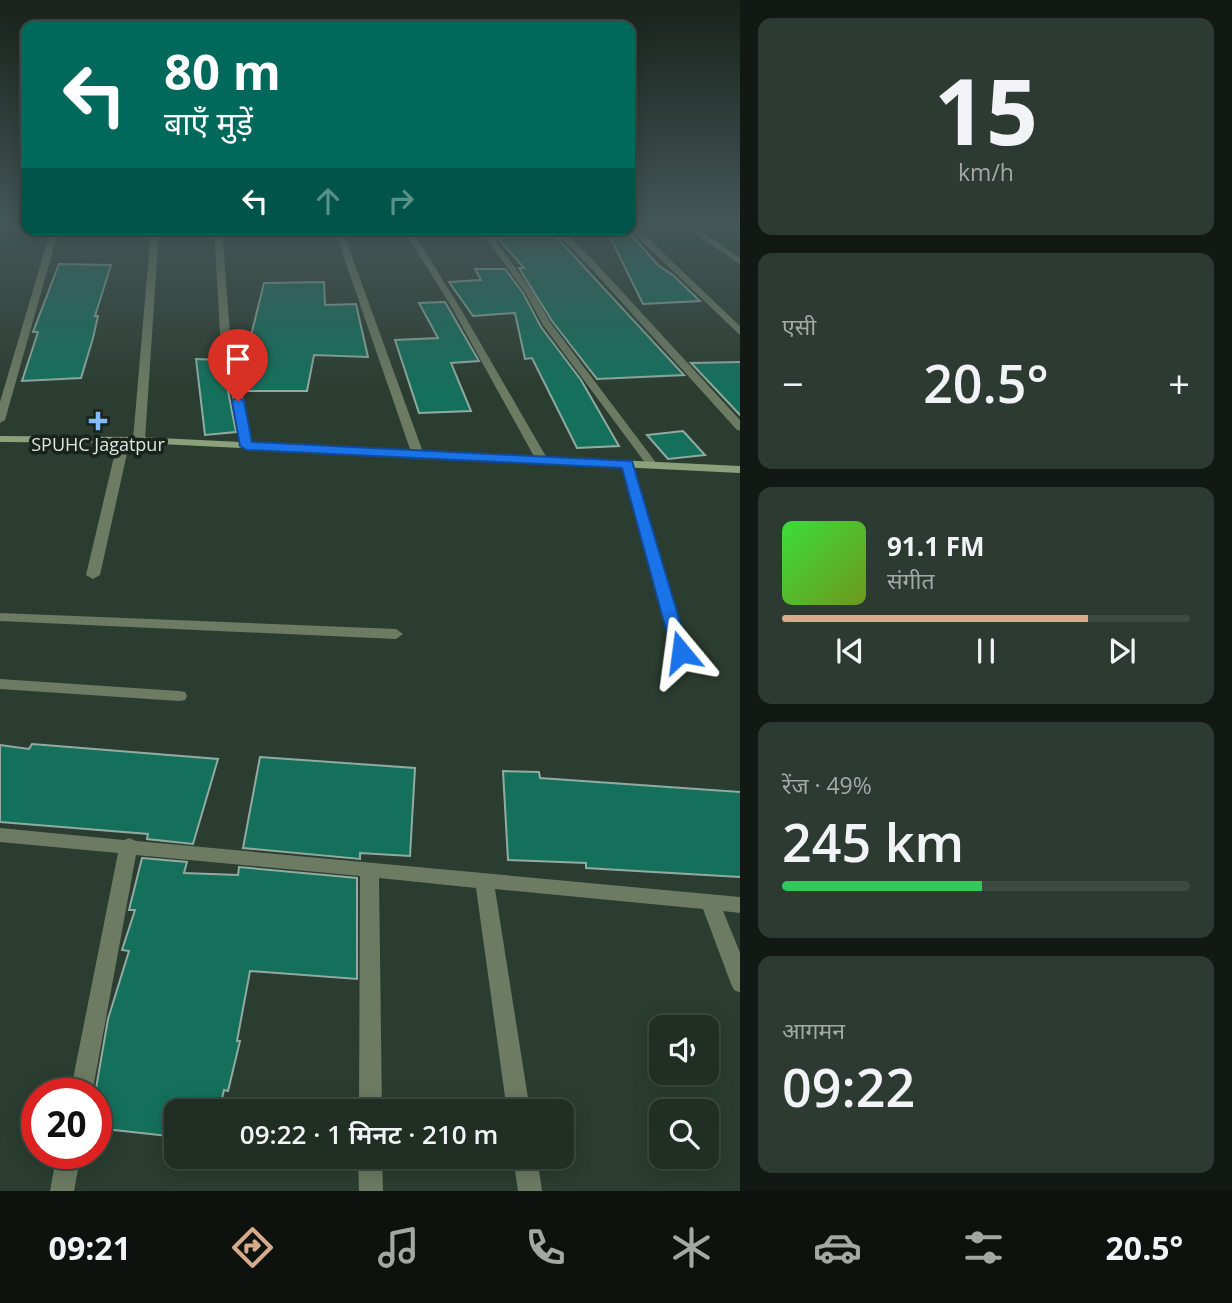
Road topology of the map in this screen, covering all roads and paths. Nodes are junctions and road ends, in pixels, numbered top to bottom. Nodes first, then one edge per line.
1 (40, 281) edge
2 (151, 281) edge
3 (221, 281) edge
4 (356, 281) edge
5 (439, 281) edge
6 (521, 281) edge
7 (607, 281) edge
8 (686, 281) edge
9 (740, 333) edge
10 (0, 420) edge
11 (740, 428) edge
12 (0, 439) edge
13 (124, 440) junction
14 (139, 440) junction
15 (247, 446) junction
16 (418, 455) junction
17 (542, 460) junction
18 (628, 464) junction
19 (653, 466) junction
20 (740, 470) edge
21 (93, 575) dead end
22 (0, 617) edge
23 (396, 634) dead end
24 (681, 652) dead end
25 (0, 684) edge
26 (179, 696) dead end
27 (0, 835) edge
28 (129, 845) junction
29 (369, 869) junction
30 (484, 880) junction
31 (710, 902) junction
32 (740, 905) edge
33 (740, 984) edge
34 (84, 1078) edge
35 (370, 1099) edge
36 (516, 1099) edge
37 (66, 1169) edge
38 (370, 1169) edge
39 (527, 1169) edge
40 (62, 1191) edge
41 (370, 1191) edge
42 (530, 1191) edge

1 - 10 street
2 - 14 street
3 - 15 street
4 - 16 street
5 - 17 street
6 - 19 street
7 - 11 street
8 - 9 street
12 - 13 street
13 - 14 street
13 - 21 street
14 - 15 street
15 - 16 street
16 - 17 street
17 - 18 street
18 - 19 street
18 - 24 lane
19 - 20 street
22 - 23 street
25 - 26 street
27 - 28 street
28 - 29 street
28 - 34 street
29 - 30 street
29 - 35 street
30 - 31 street
30 - 36 street
31 - 32 street
31 - 33 street
37 - 40 street
38 - 41 street
39 - 42 street

